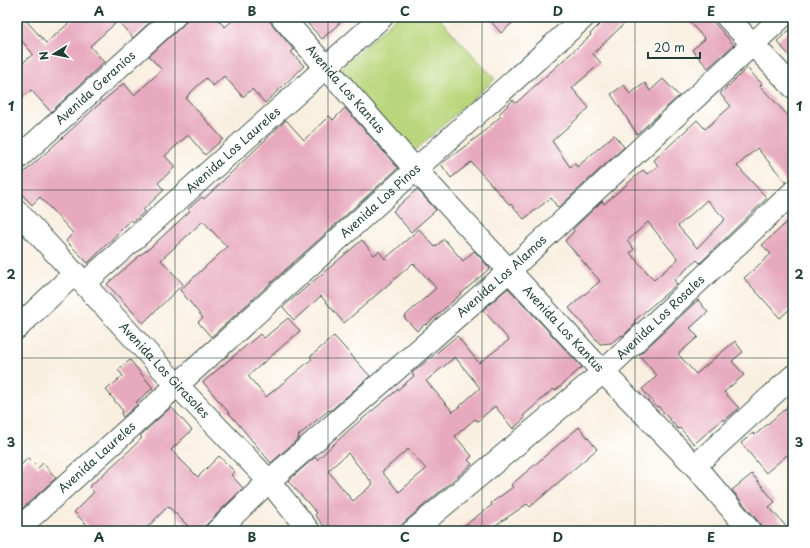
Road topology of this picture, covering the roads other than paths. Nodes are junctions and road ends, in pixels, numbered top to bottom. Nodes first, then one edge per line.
1 (174, 17) edge
2 (282, 17) edge
3 (382, 17) edge
4 (584, 17) edge
5 (728, 17) edge
6 (782, 17) edge
7 (753, 44) junction
8 (327, 67) junction
9 (793, 88) edge
10 (17, 159) edge
11 (415, 169) junction
12 (793, 192) edge
13 (17, 211) edge
14 (509, 271) junction
15 (80, 278) junction
16 (17, 328) edge
17 (603, 372) junction
18 (793, 376) edge
19 (177, 385) junction
20 (695, 466) junction
21 (269, 481) junction
22 (17, 530) edge
23 (217, 531) edge
24 (309, 531) edge
25 (413, 531) edge
26 (750, 531) edge

1 - 10 street, Avenida Geranios
2 - 8 street, Avenida Los Kantus
3 - 8 street, Avenida Los Laureles
4 - 11 street, Avenida Los Pinos
5 - 7 street
6 - 7 street, Avenida Los Alamos
7 - 9 street
7 - 14 street, Avenida Los Alamos
8 - 11 street, Avenida Los Kantus
8 - 15 street, Avenida Los Laureles
11 - 14 street, Avenida Los Kantus
11 - 19 street, Avenida Los Pinos
12 - 17 street, Avenida Los Rosales
13 - 15 street, Avenida Los Girasoles
14 - 17 street, Avenida Los Kantus
14 - 21 street, Avenida Los Alamos
15 - 16 street, Avenida Los Laureles
15 - 19 street, Avenida Los Girasoles
17 - 20 street, Avenida Los Kantus
17 - 25 street, Avenida Los Rosales
18 - 20 street
19 - 21 street, Avenida Los Girasoles
19 - 22 street, Avenida Laureles
20 - 26 street, Avenida Los Kantus
21 - 23 street, Avenida Los Alamos
21 - 24 street, Avenida Los Girasoles

